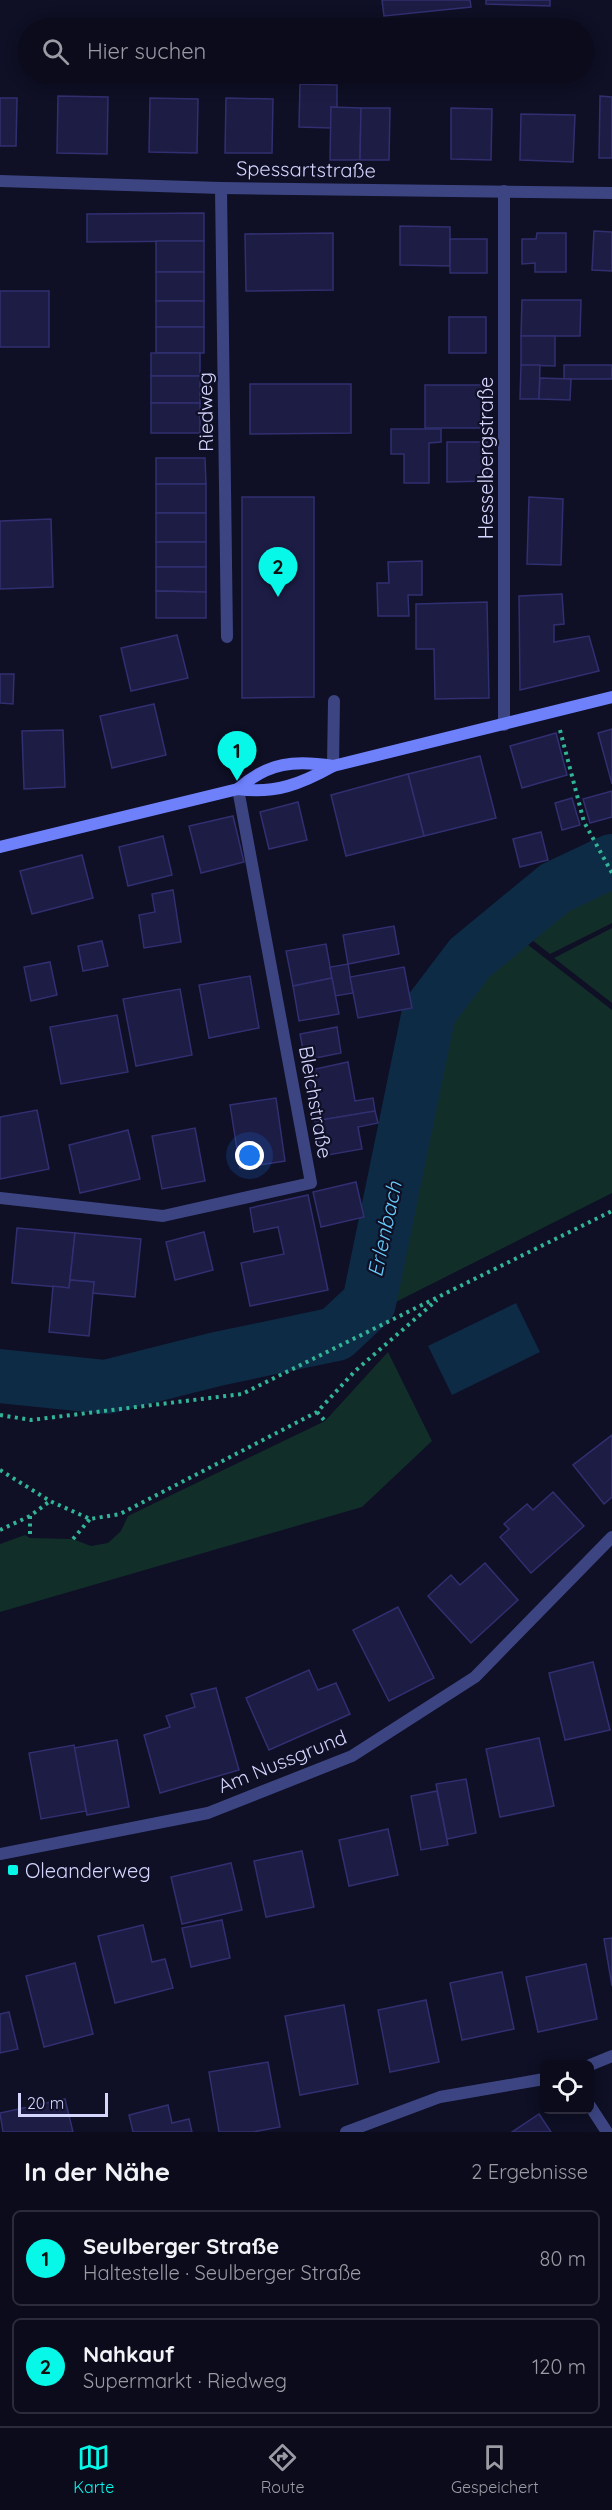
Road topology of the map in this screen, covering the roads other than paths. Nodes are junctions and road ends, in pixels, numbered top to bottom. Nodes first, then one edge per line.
1 (0, 181) edge
2 (221, 188) junction
3 (504, 191) junction
4 (612, 193) edge
5 (227, 637) dead end
6 (612, 698) edge
7 (334, 701) dead end
8 (504, 725) junction
9 (333, 766) junction
10 (238, 789) junction
11 (0, 847) edge
12 (0, 1198) edge
13 (612, 1537) edge
14 (0, 1854) edge
15 (612, 2056) edge
16 (594, 2064) edge
17 (540, 2080) edge
18 (594, 2112) edge
19 (346, 2132) edge
20 (607, 2132) edge

1 - 2 street, Spessartstraße
2 - 3 street, Spessartstraße
2 - 5 street, Riedweg
3 - 4 street, Spessartstraße
3 - 8 street, Hesselbergstraße
6 - 8 street
7 - 9 street
8 - 9 street
9 - 10 street
9 - 10 street
10 - 11 street
10 - 12 street, Bleichstraße
13 - 14 street, Am Nussgrund
15 - 16 street
17 - 19 street
18 - 20 street

